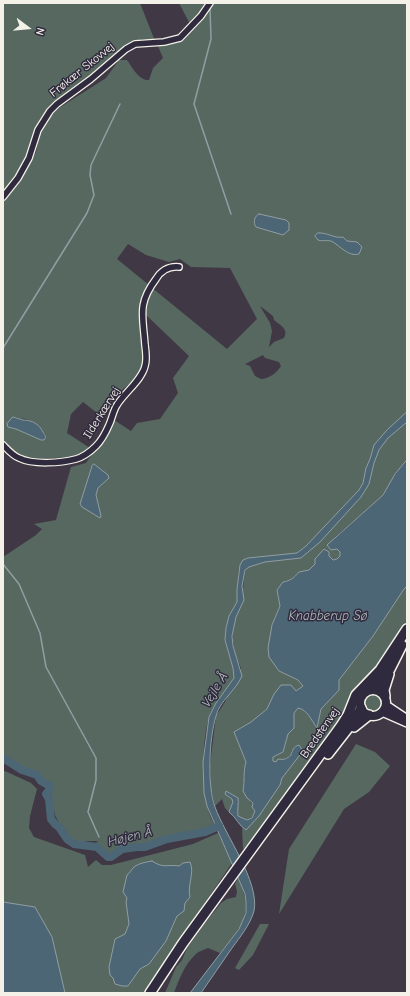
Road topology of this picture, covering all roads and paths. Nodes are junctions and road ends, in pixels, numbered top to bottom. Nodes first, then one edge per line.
1 (210, 3) edge
2 (3, 197) edge
3 (179, 267) dead end
4 (3, 445) edge
5 (407, 629) edge
6 (407, 636) edge
7 (390, 668) junction
8 (374, 689) junction
9 (384, 705) junction
10 (361, 708) junction
11 (369, 715) junction
12 (407, 719) edge
13 (407, 723) edge
14 (343, 736) junction
15 (250, 852) junction
16 (150, 993) edge

1 - 2 street, Frøkær Skovvej
3 - 4 street, Ilderkærvej
5 - 15 highway, Bredstenvej
6 - 7 highway
7 - 8 highway
7 - 9 highway
8 - 9 main road
8 - 10 main road
9 - 11 main road
9 - 12 street
9 - 13 street
10 - 11 main road
10 - 14 highway, Bredstenvej
11 - 14 highway, Bredstenvej
14 - 15 highway, Bredstenvej
15 - 16 highway, Bredstenvej

